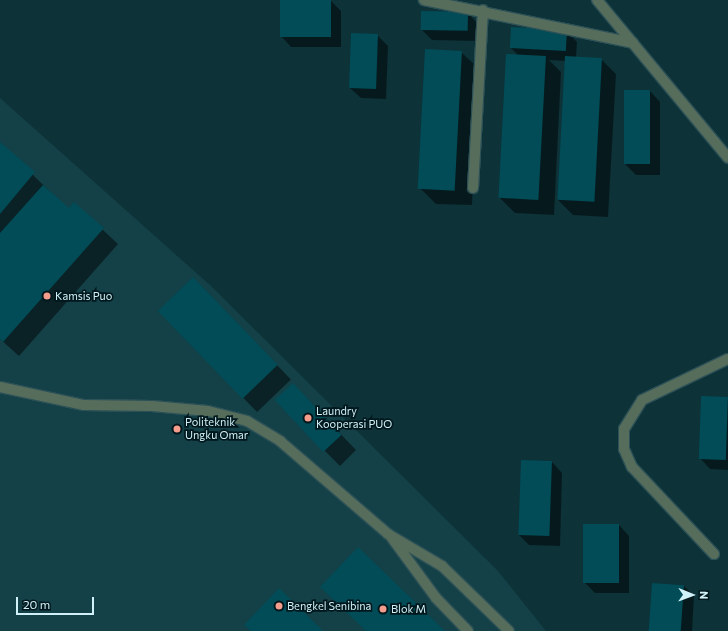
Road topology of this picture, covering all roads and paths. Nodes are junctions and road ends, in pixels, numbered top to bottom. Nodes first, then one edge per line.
1 (424, 0) edge
2 (597, 0) edge
3 (483, 10) junction
4 (633, 43) junction
5 (728, 158) edge
6 (473, 188) dead end
7 (728, 359) edge
8 (0, 387) edge
9 (388, 534) junction
10 (714, 554) dead end
11 (468, 631) edge
12 (509, 631) edge

1 - 3 lane
2 - 4 lane
3 - 4 lane
3 - 6 lane
4 - 5 lane
7 - 10 lane
8 - 9 lane
9 - 11 lane
9 - 12 lane

